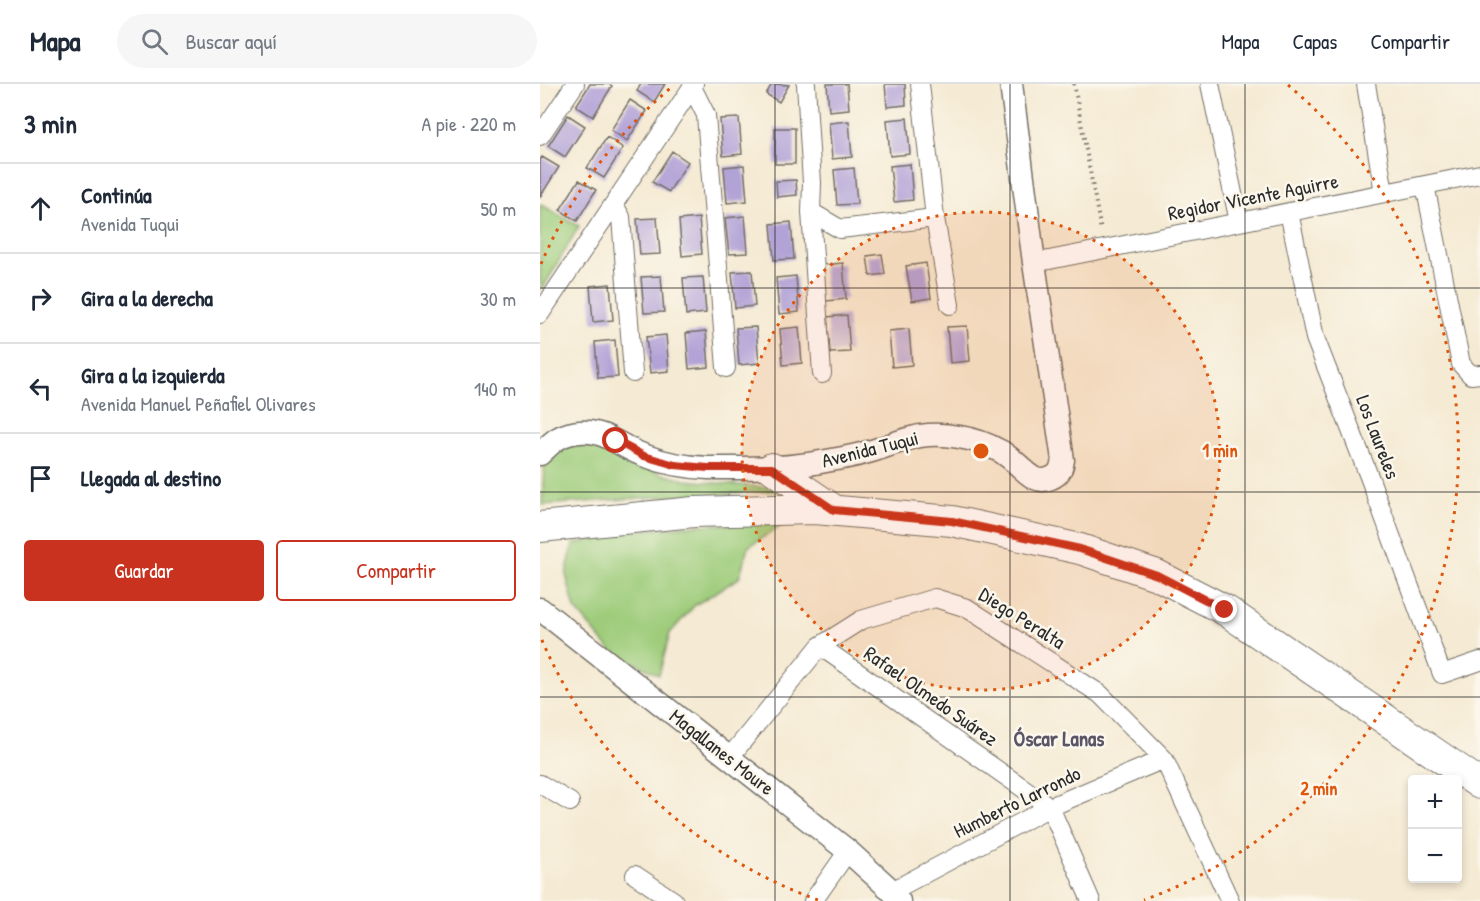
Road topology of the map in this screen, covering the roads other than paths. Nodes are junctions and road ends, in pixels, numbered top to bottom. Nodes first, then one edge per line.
1 (575, 84) edge
2 (806, 84) edge
3 (920, 84) edge
4 (1011, 84) edge
5 (1210, 84) edge
6 (1366, 84) edge
7 (693, 85) edge
8 (540, 136) edge
9 (1480, 174) edge
10 (1425, 185) junction
11 (1384, 193) junction
12 (614, 205) junction
13 (811, 212) junction
14 (1289, 212) junction
15 (935, 218) junction
16 (1239, 222) junction
17 (1034, 263) junction
18 (950, 305) dead end
19 (540, 314) edge
20 (726, 368) dead end
21 (633, 373) dead end
22 (822, 374) dead end
23 (1476, 375) edge
24 (540, 454) edge
25 (772, 468) junction
26 (834, 510) junction
27 (540, 527) edge
28 (540, 609) edge
29 (820, 646) junction
30 (1480, 661) edge
31 (729, 758) junction
32 (1164, 759) junction
33 (540, 784) edge
34 (1480, 784) edge
35 (570, 802) dead end
36 (1050, 807) junction
37 (848, 851) junction
38 (635, 875) dead end
39 (896, 896) edge
40 (674, 901) edge
41 (813, 901) edge
42 (1091, 901) edge
43 (1230, 901) edge

1 - 8 street
2 - 13 street
3 - 15 street
4 - 17 street, Avenida Tuqui
5 - 16 street
6 - 11 street
7 - 12 street
7 - 20 street
9 - 10 street, Regidor Vicente Aguirre
10 - 11 street, Regidor Vicente Aguirre
10 - 23 street
11 - 14 street, Regidor Vicente Aguirre
12 - 19 street
12 - 21 street
13 - 15 street
13 - 22 street
14 - 16 street, Regidor Vicente Aguirre
14 - 30 street, Los Laureles
15 - 18 street
16 - 17 street, Regidor Vicente Aguirre
17 - 25 street, Avenida Tuqui
24 - 25 street, Avenida Tuqui
25 - 26 main road
26 - 27 main road
26 - 34 main road
28 - 31 street, Magallanes Moure
29 - 31 street, Diego Peralta
29 - 32 street, Diego Peralta
29 - 36 street, Rafael Olmedo Suárez
31 - 37 street, Magallanes Moure
32 - 36 street, Humberto Larrondo
32 - 43 street, Diego Peralta
33 - 35 street
36 - 39 street, Humberto Larrondo
36 - 42 street
37 - 39 street, Magallanes Moure
37 - 41 street
38 - 40 street

